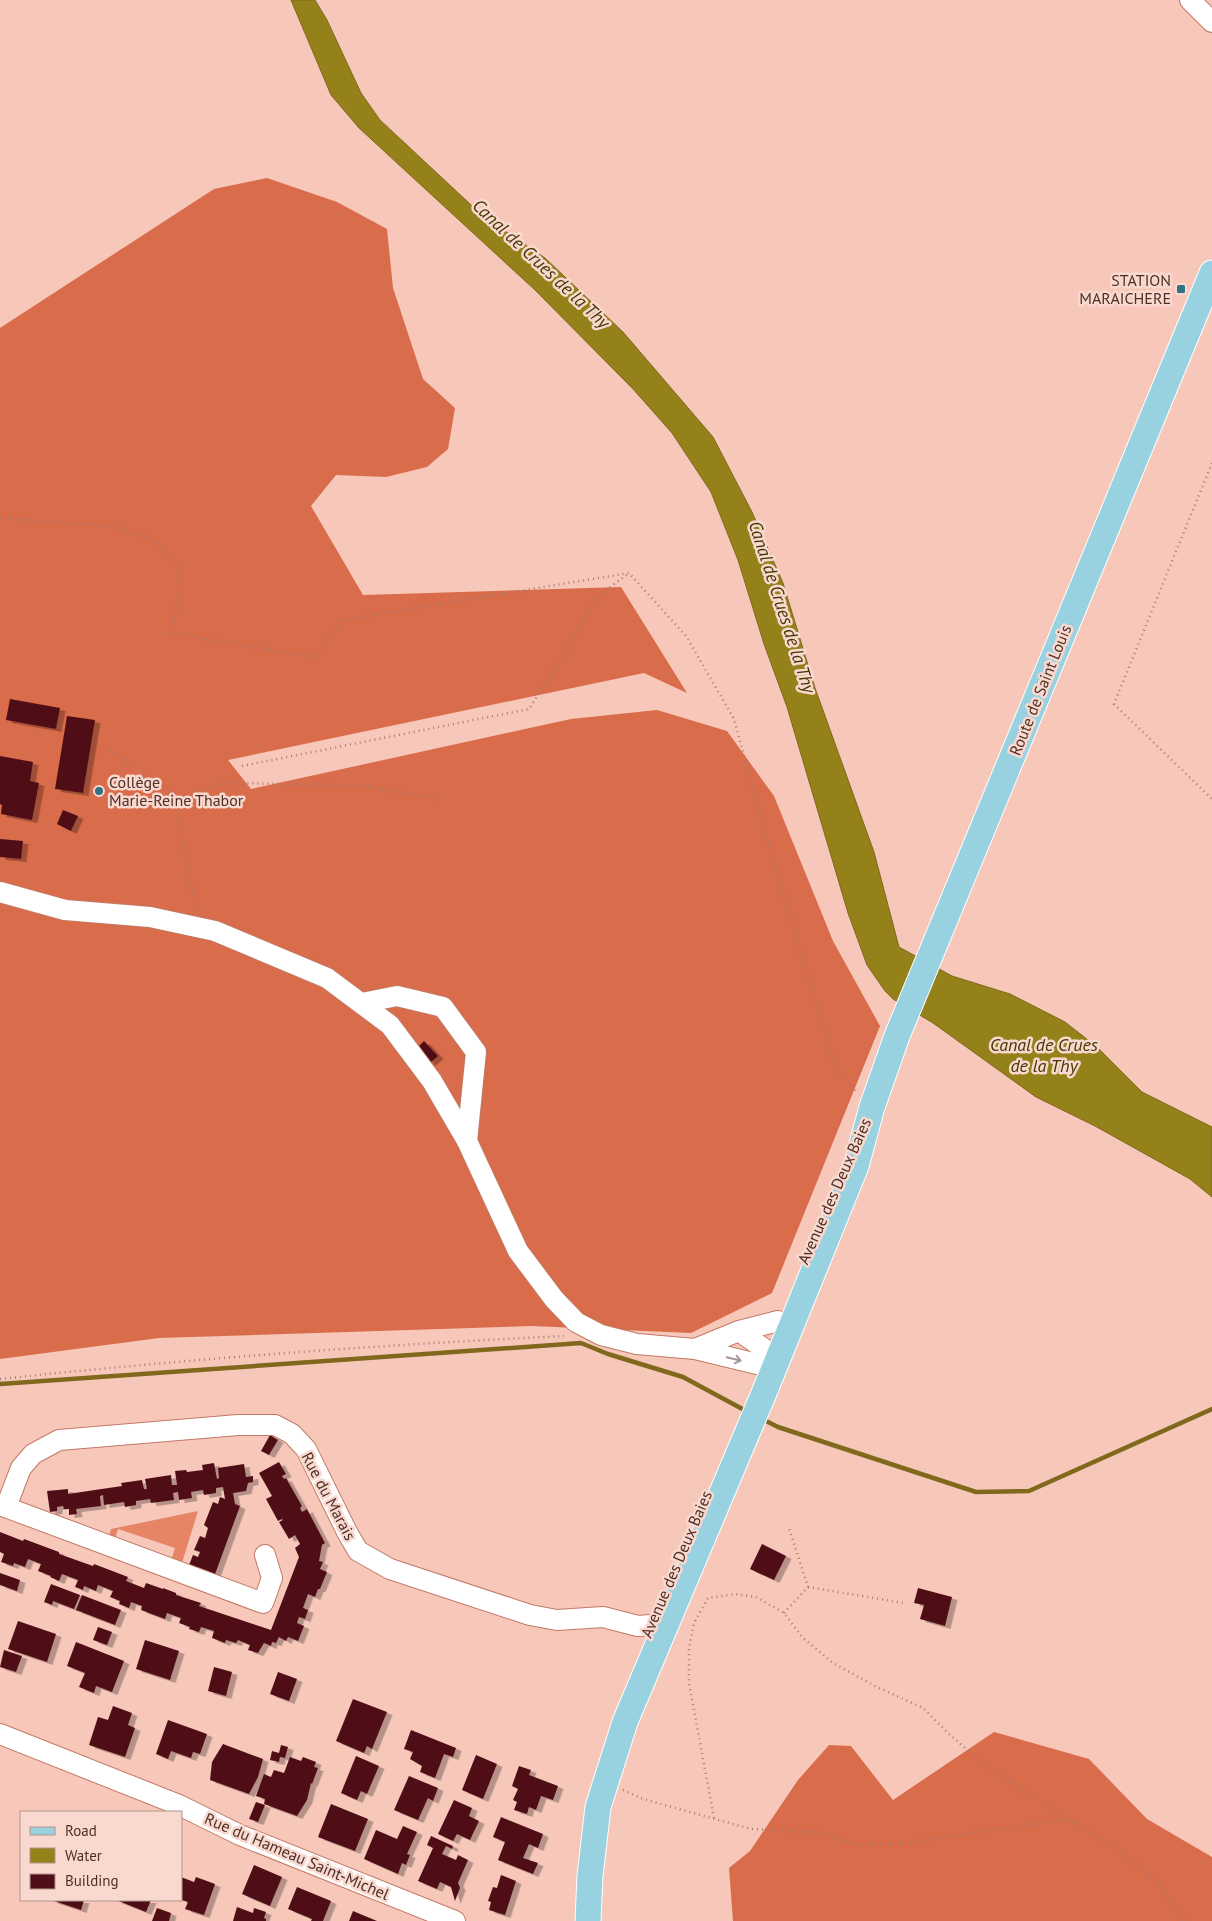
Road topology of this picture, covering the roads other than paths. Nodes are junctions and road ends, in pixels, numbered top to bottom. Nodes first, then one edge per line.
1 (1190, 0) edge
2 (1212, 22) edge
3 (1212, 273) edge
4 (0, 892) edge
5 (362, 1003) junction
6 (872, 1107) junction
7 (467, 1142) junction
8 (778, 1321) junction
9 (740, 1331) junction
10 (695, 1349) junction
11 (763, 1372) junction
12 (741, 1428) junction
13 (3, 1506) edge
14 (265, 1555) dead end
15 (650, 1625) junction
16 (0, 1734) edge
17 (455, 1921) edge
18 (571, 1921) edge
19 (588, 1921) edge

1 - 2 street
3 - 6 main road, Route de Saint Louis
4 - 5 street
5 - 7 street
5 - 7 street
6 - 8 main road, Avenue des Deux Baies
6 - 11 main road, Avenue des Deux Baies
7 - 10 street
8 - 9 street
8 - 11 main road, Avenue des Deux Baies
9 - 10 street
9 - 11 street
10 -> 11 street
11 - 12 main road, Avenue des Deux Baies
12 - 15 main road, Avenue des Deux Baies
12 - 19 main road, Avenue des Deux Baies
13 - 14 street, Rue du Marais
13 - 15 street, Rue du Marais
15 - 18 main road, Avenue des Deux Baies
16 - 17 street, Rue du Hameau Saint-Michel

